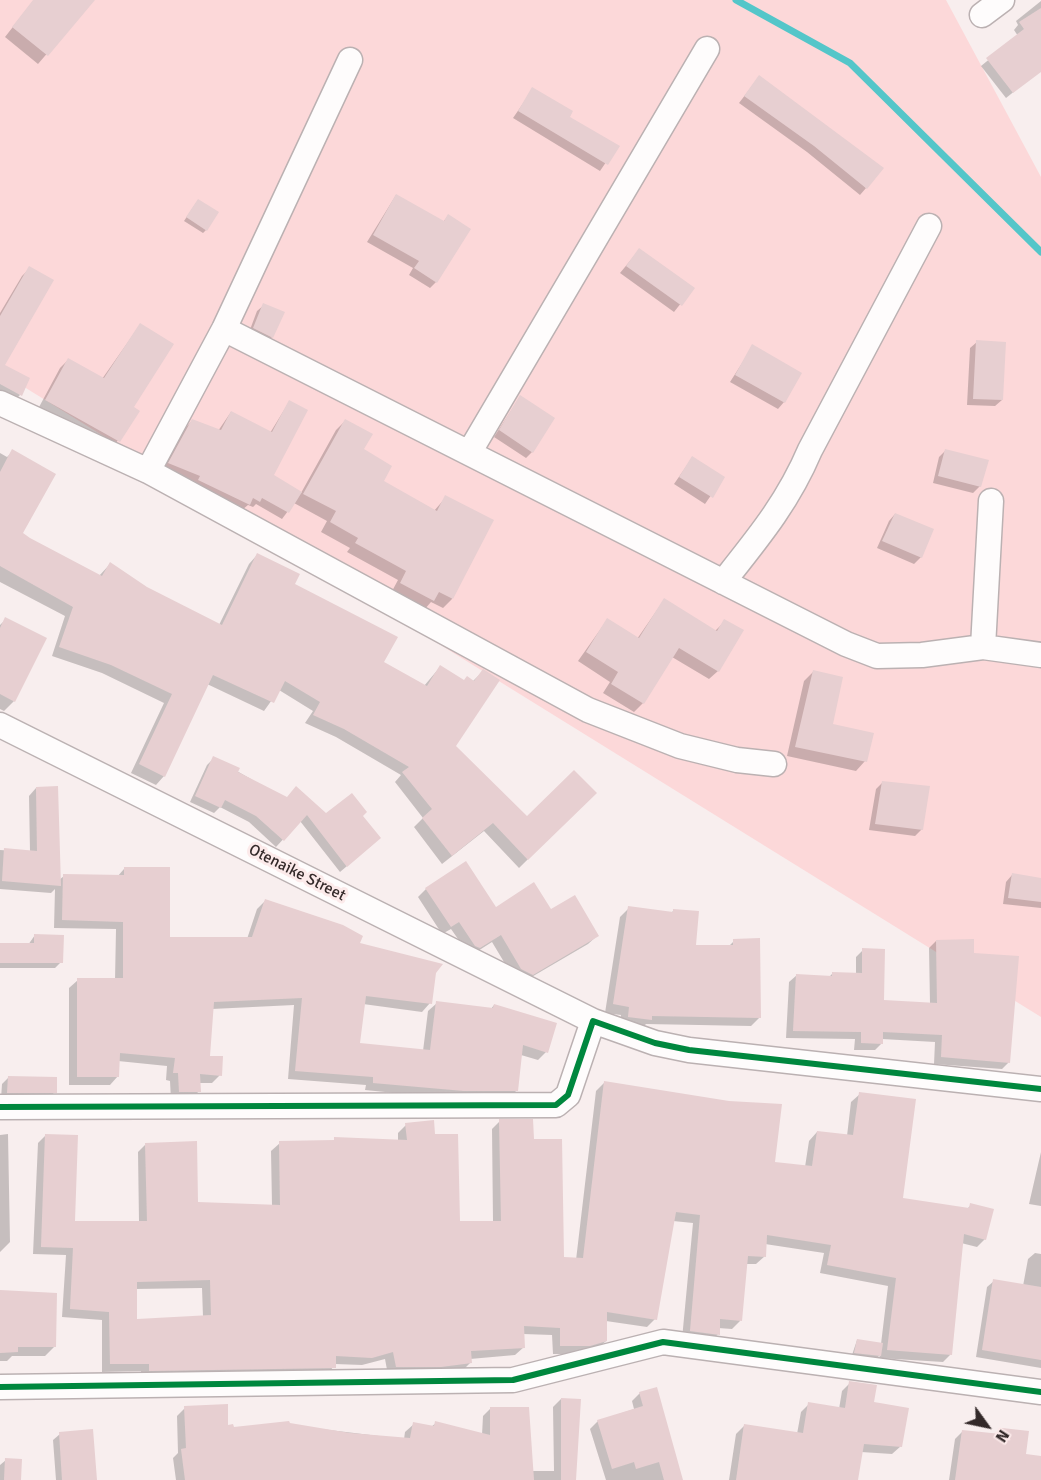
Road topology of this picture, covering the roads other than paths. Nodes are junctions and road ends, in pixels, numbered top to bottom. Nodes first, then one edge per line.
1 (1002, 0) edge
2 (982, 15) dead end
3 (707, 49) dead end
4 (350, 60) dead end
5 (929, 225) dead end
6 (224, 328) junction
7 (0, 403) edge
8 (469, 453) junction
9 (148, 471) junction
10 (990, 501) dead end
11 (723, 582) junction
12 (983, 647) junction
13 (1041, 655) edge
14 (0, 725) edge
15 (774, 764) dead end
16 (593, 1021) junction
17 (1041, 1089) edge
18 (0, 1107) edge
19 (0, 1387) edge
20 (1041, 1392) edge

1 - 2 street
3 - 8 street
4 - 6 street
5 - 11 street
6 - 8 street
6 - 9 street
7 - 9 street
8 - 11 street
9 - 15 street
10 - 12 street
11 - 12 street
12 - 13 street
14 - 16 street, Otenaike Street
16 - 17 street, Otenaike Street
16 - 18 street
19 - 20 street

